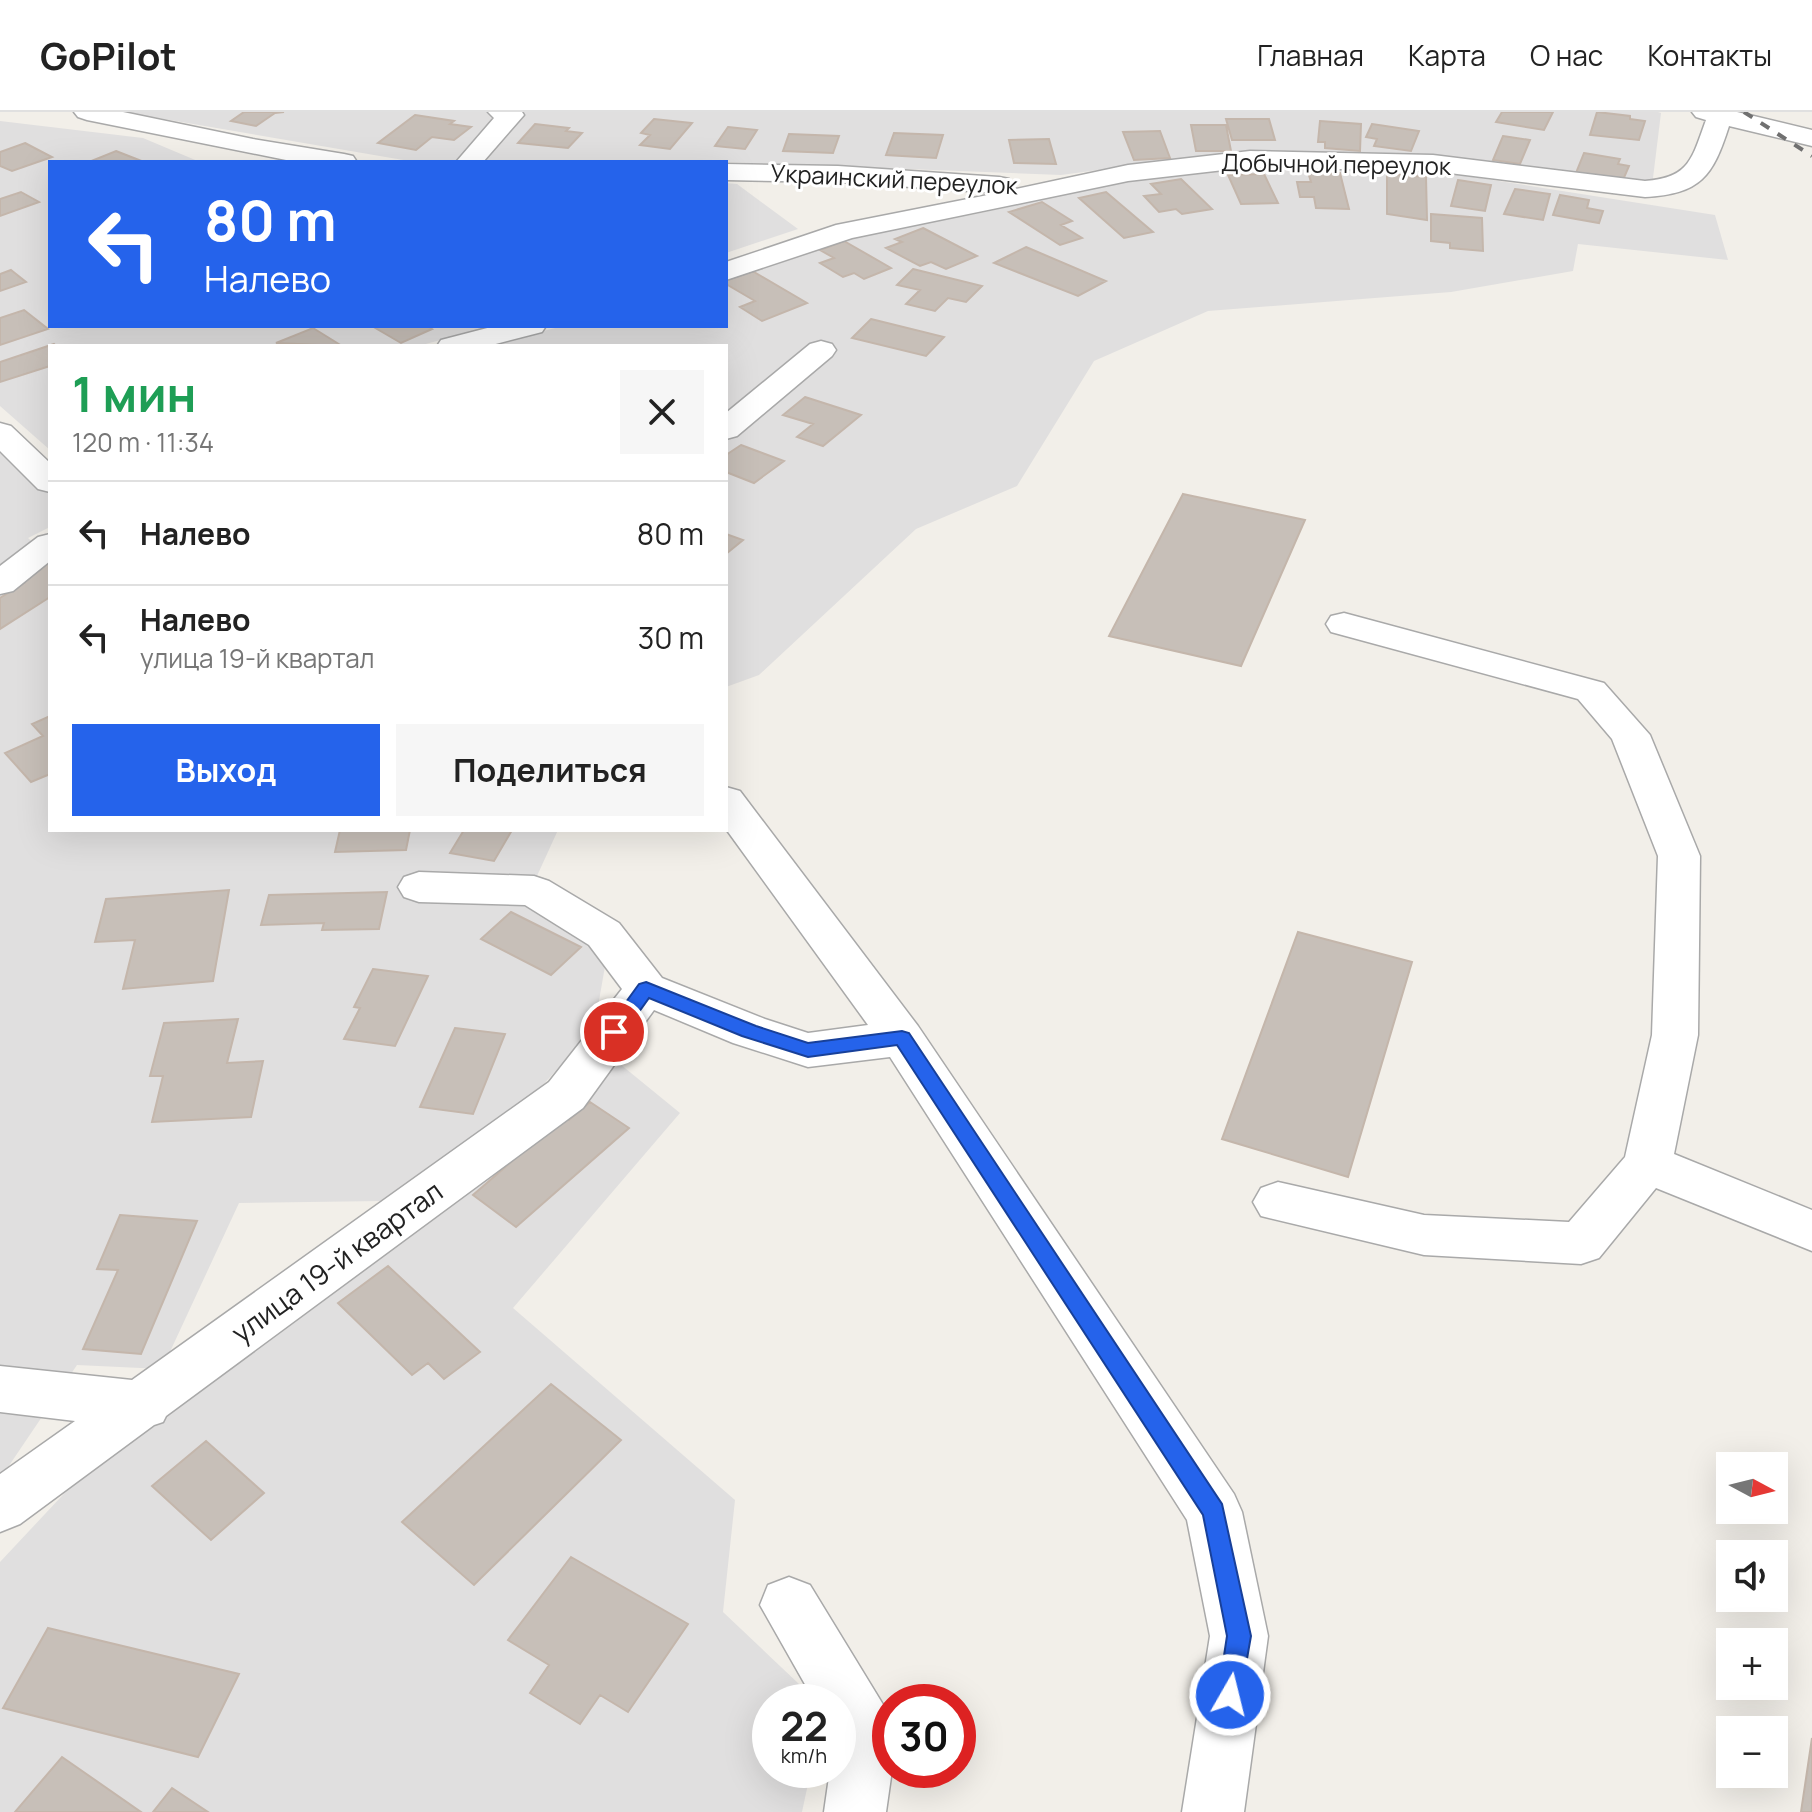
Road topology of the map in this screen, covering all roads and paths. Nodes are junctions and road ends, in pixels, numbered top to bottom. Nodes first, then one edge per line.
1 (87, 112) edge
2 (501, 112) edge
3 (1713, 113) edge
4 (1812, 138) edge
5 (332, 160) edge
6 (471, 160) edge
7 (728, 172) edge
8 (1061, 189) junction
9 (728, 270) edge
10 (523, 328) edge
11 (460, 344) edge
12 (821, 350) dead end
13 (728, 427) edge
14 (0, 433) edge
15 (48, 480) edge
16 (48, 546) edge
17 (0, 583) edge
18 (1344, 624) dead end
19 (728, 803) edge
20 (419, 887) dead end
21 (646, 989) junction
22 (902, 1038) junction
23 (1648, 1164) junction
24 (1278, 1202) dead end
25 (1812, 1231) edge
26 (0, 1389) edge
27 (144, 1405) junction
28 (0, 1506) edge
29 (789, 1605) dead end
30 (855, 1812) edge
31 (1213, 1812) edge

1 - 5 street
2 - 6 street
3 - 4 street
3 - 8 street, Добычной переулок
7 - 8 street, Украинский переулок
8 - 9 street, Добычной переулок
10 - 11 street
12 - 13 street
14 - 15 street
16 - 17 street
18 - 23 street
19 - 22 street
20 - 21 street
21 - 22 street
21 - 27 street, улица 19-й квартал
22 - 31 street
23 - 24 street
23 - 25 street
26 - 27 street
27 - 28 street, улица 19-й квартал
29 - 30 street

